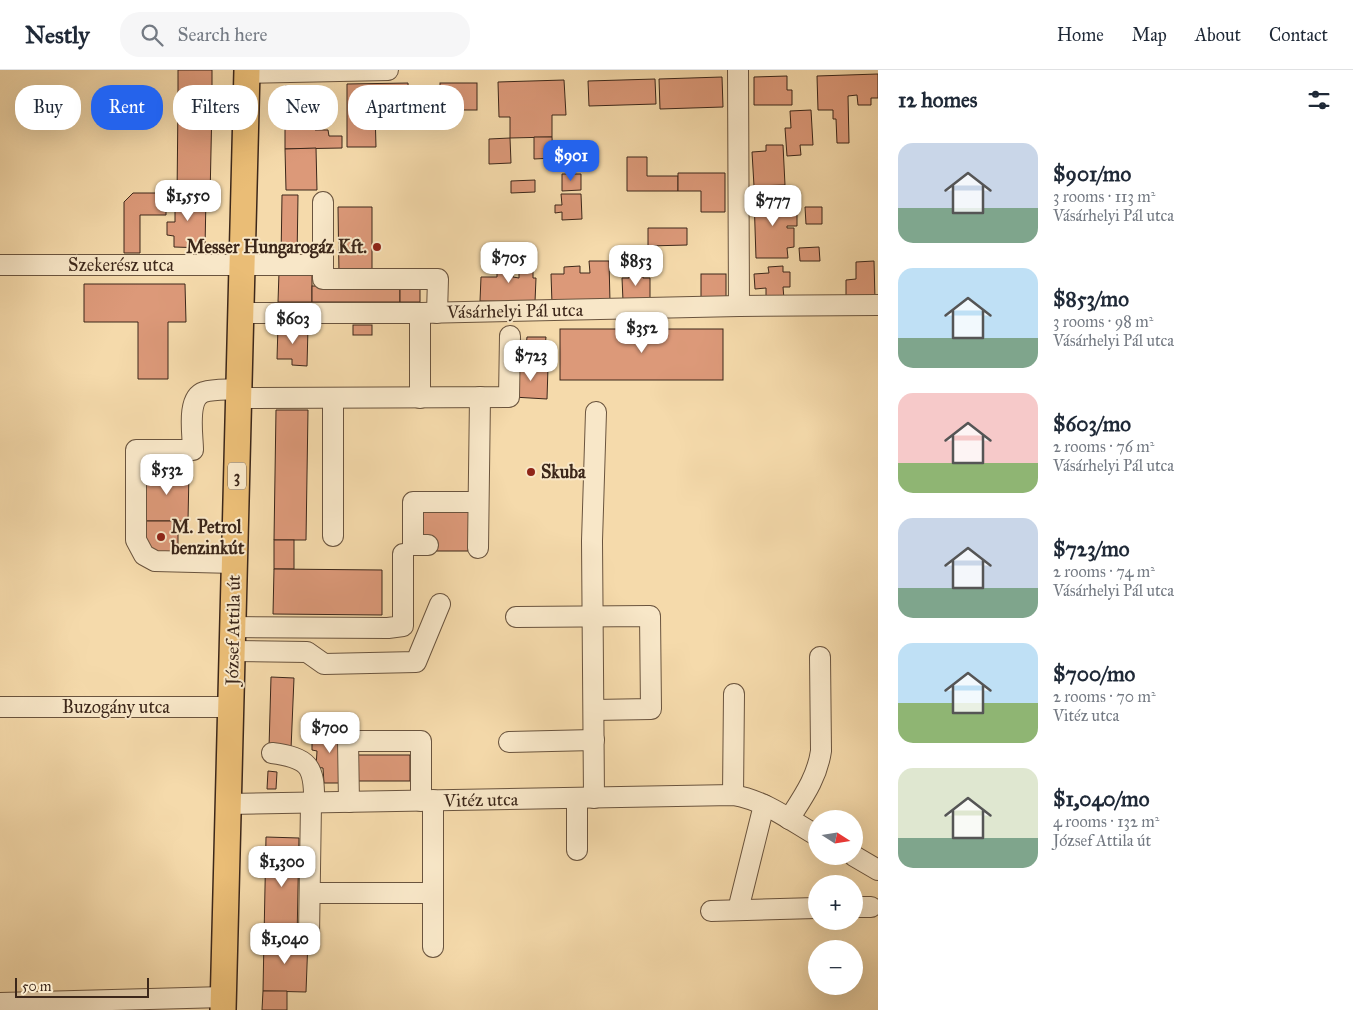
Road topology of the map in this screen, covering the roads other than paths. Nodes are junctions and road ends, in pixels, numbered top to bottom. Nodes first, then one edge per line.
1 (388, 70) edge
2 (738, 70) edge
3 (247, 71) edge
4 (323, 202) dead end
5 (243, 264) junction
6 (0, 265) edge
7 (323, 265) junction
8 (739, 306) junction
9 (878, 306) edge
10 (241, 313) junction
11 (429, 313) junction
12 (510, 336) dead end
13 (239, 394) junction
14 (480, 397) junction
15 (333, 398) junction
16 (420, 398) junction
17 (596, 412) dead end
18 (478, 502) junction
19 (333, 536) dead end
20 (428, 545) dead end
21 (478, 548) dead end
22 (403, 554) dead end
23 (234, 563) junction
24 (440, 604) dead end
25 (593, 616) junction
26 (516, 617) dead end
27 (232, 639) junction
28 (820, 657) dead end
29 (734, 694) dead end
30 (0, 706) edge
31 (231, 707) junction
32 (594, 710) junction
33 (594, 740) junction
34 (509, 742) dead end
35 (272, 753) dead end
36 (733, 795) junction
37 (586, 798) junction
38 (427, 800) junction
39 (349, 802) junction
40 (313, 803) junction
41 (228, 804) junction
42 (775, 811) junction
43 (808, 830) edge
44 (577, 850) dead end
45 (863, 861) edge
46 (878, 870) edge
47 (317, 893) dead end
48 (433, 893) junction
49 (808, 908) edge
50 (738, 910) junction
51 (711, 911) dead end
52 (309, 936) dead end
53 (433, 947) dead end
54 (0, 1004) edge
55 (223, 1004) edge

1 - 3 street
2 - 8 street
3 - 5 main road, József Attila út / 3
4 - 7 street
5 - 6 street, Szekerész utca
5 - 7 street, Szekerész utca
5 - 10 main road, József Attila út / 3
7 - 11 street
8 - 9 street, Vásárhelyi Pál utca
8 - 11 street, Vásárhelyi Pál utca
10 - 11 street, Vásárhelyi Pál utca
10 - 13 main road, József Attila út / 3
11 - 16 street
12 - 14 street
13 - 15 street
13 - 23 main road, József Attila út / 3
13 - 23 street
14 - 16 street
14 - 18 street
15 - 16 street
15 - 19 street
17 - 25 street
18 - 20 street
18 - 21 street
22 - 27 street
23 - 27 main road, József Attila út / 3
24 - 27 street
25 - 26 street
25 - 32 street
25 - 32 street
27 - 31 main road, József Attila út / 3
28 - 42 street
29 - 36 street
30 - 31 street, Buzogány utca
31 - 41 main road, József Attila út / 3
32 - 33 street
33 - 34 street
33 - 37 street
35 - 40 street
36 - 37 street, Vitéz utca
36 - 42 street, Vitéz utca
37 - 38 street, Vitéz utca
37 - 44 street
38 - 39 street, Vitéz utca
38 - 39 street
38 - 48 street
39 - 40 street, Vitéz utca
40 - 41 street, Vitéz utca
40 - 52 street
41 - 55 main road, József Attila út / 3
42 - 43 street, Vitéz utca
42 - 50 street
45 - 46 street
47 - 48 street
48 - 53 street
49 - 50 street
50 - 51 street
54 - 55 street

